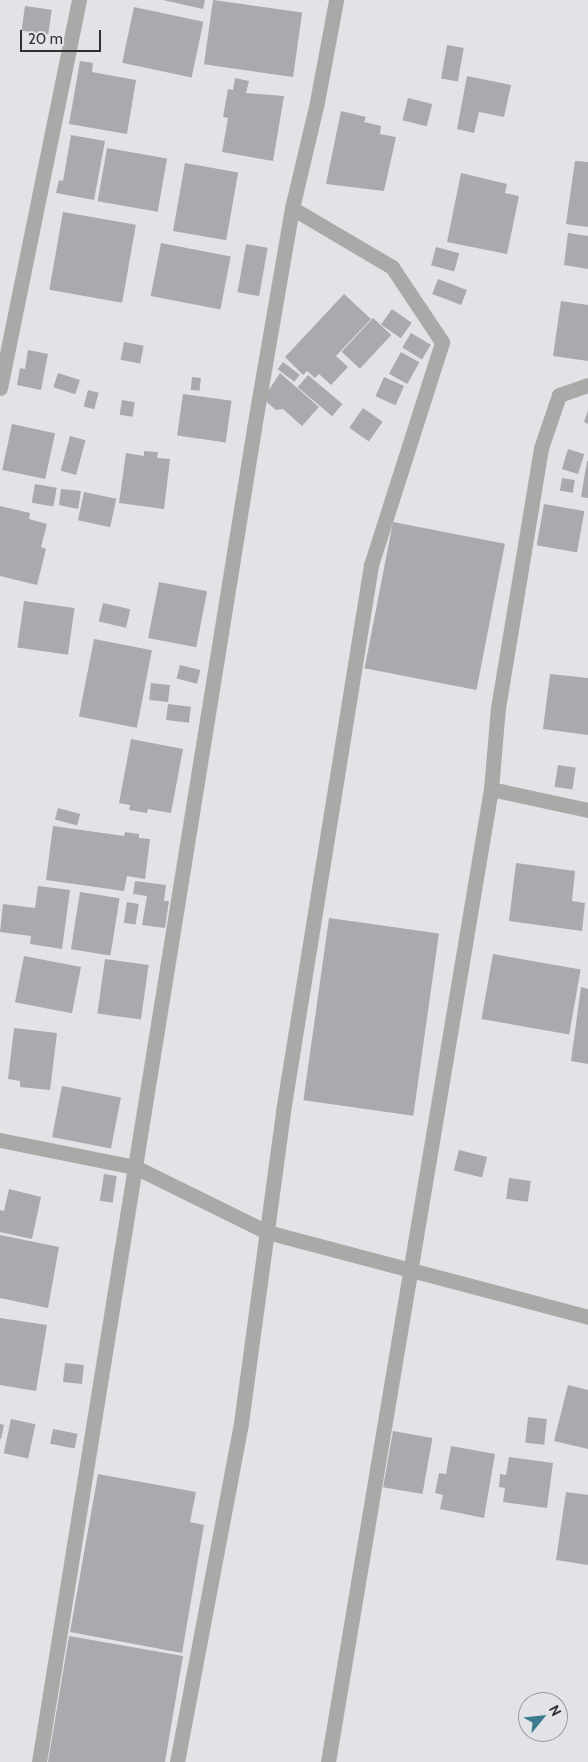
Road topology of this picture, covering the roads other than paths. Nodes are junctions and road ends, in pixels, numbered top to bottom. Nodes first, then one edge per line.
1 (79, 0) edge
2 (336, 0) edge
3 (292, 208) junction
4 (588, 385) edge
5 (0, 388) edge
6 (491, 789) junction
7 (588, 810) edge
8 (0, 1140) edge
9 (135, 1167) junction
10 (267, 1232) junction
11 (411, 1268) junction
12 (588, 1317) edge
13 (39, 1762) edge
14 (177, 1762) edge
15 (328, 1762) edge

1 - 5 street
2 - 3 street
3 - 9 street
3 - 10 street
4 - 6 street
6 - 7 street
6 - 11 street
8 - 9 street
9 - 10 street
9 - 13 street
10 - 11 street
10 - 14 street
11 - 12 street
11 - 15 street

